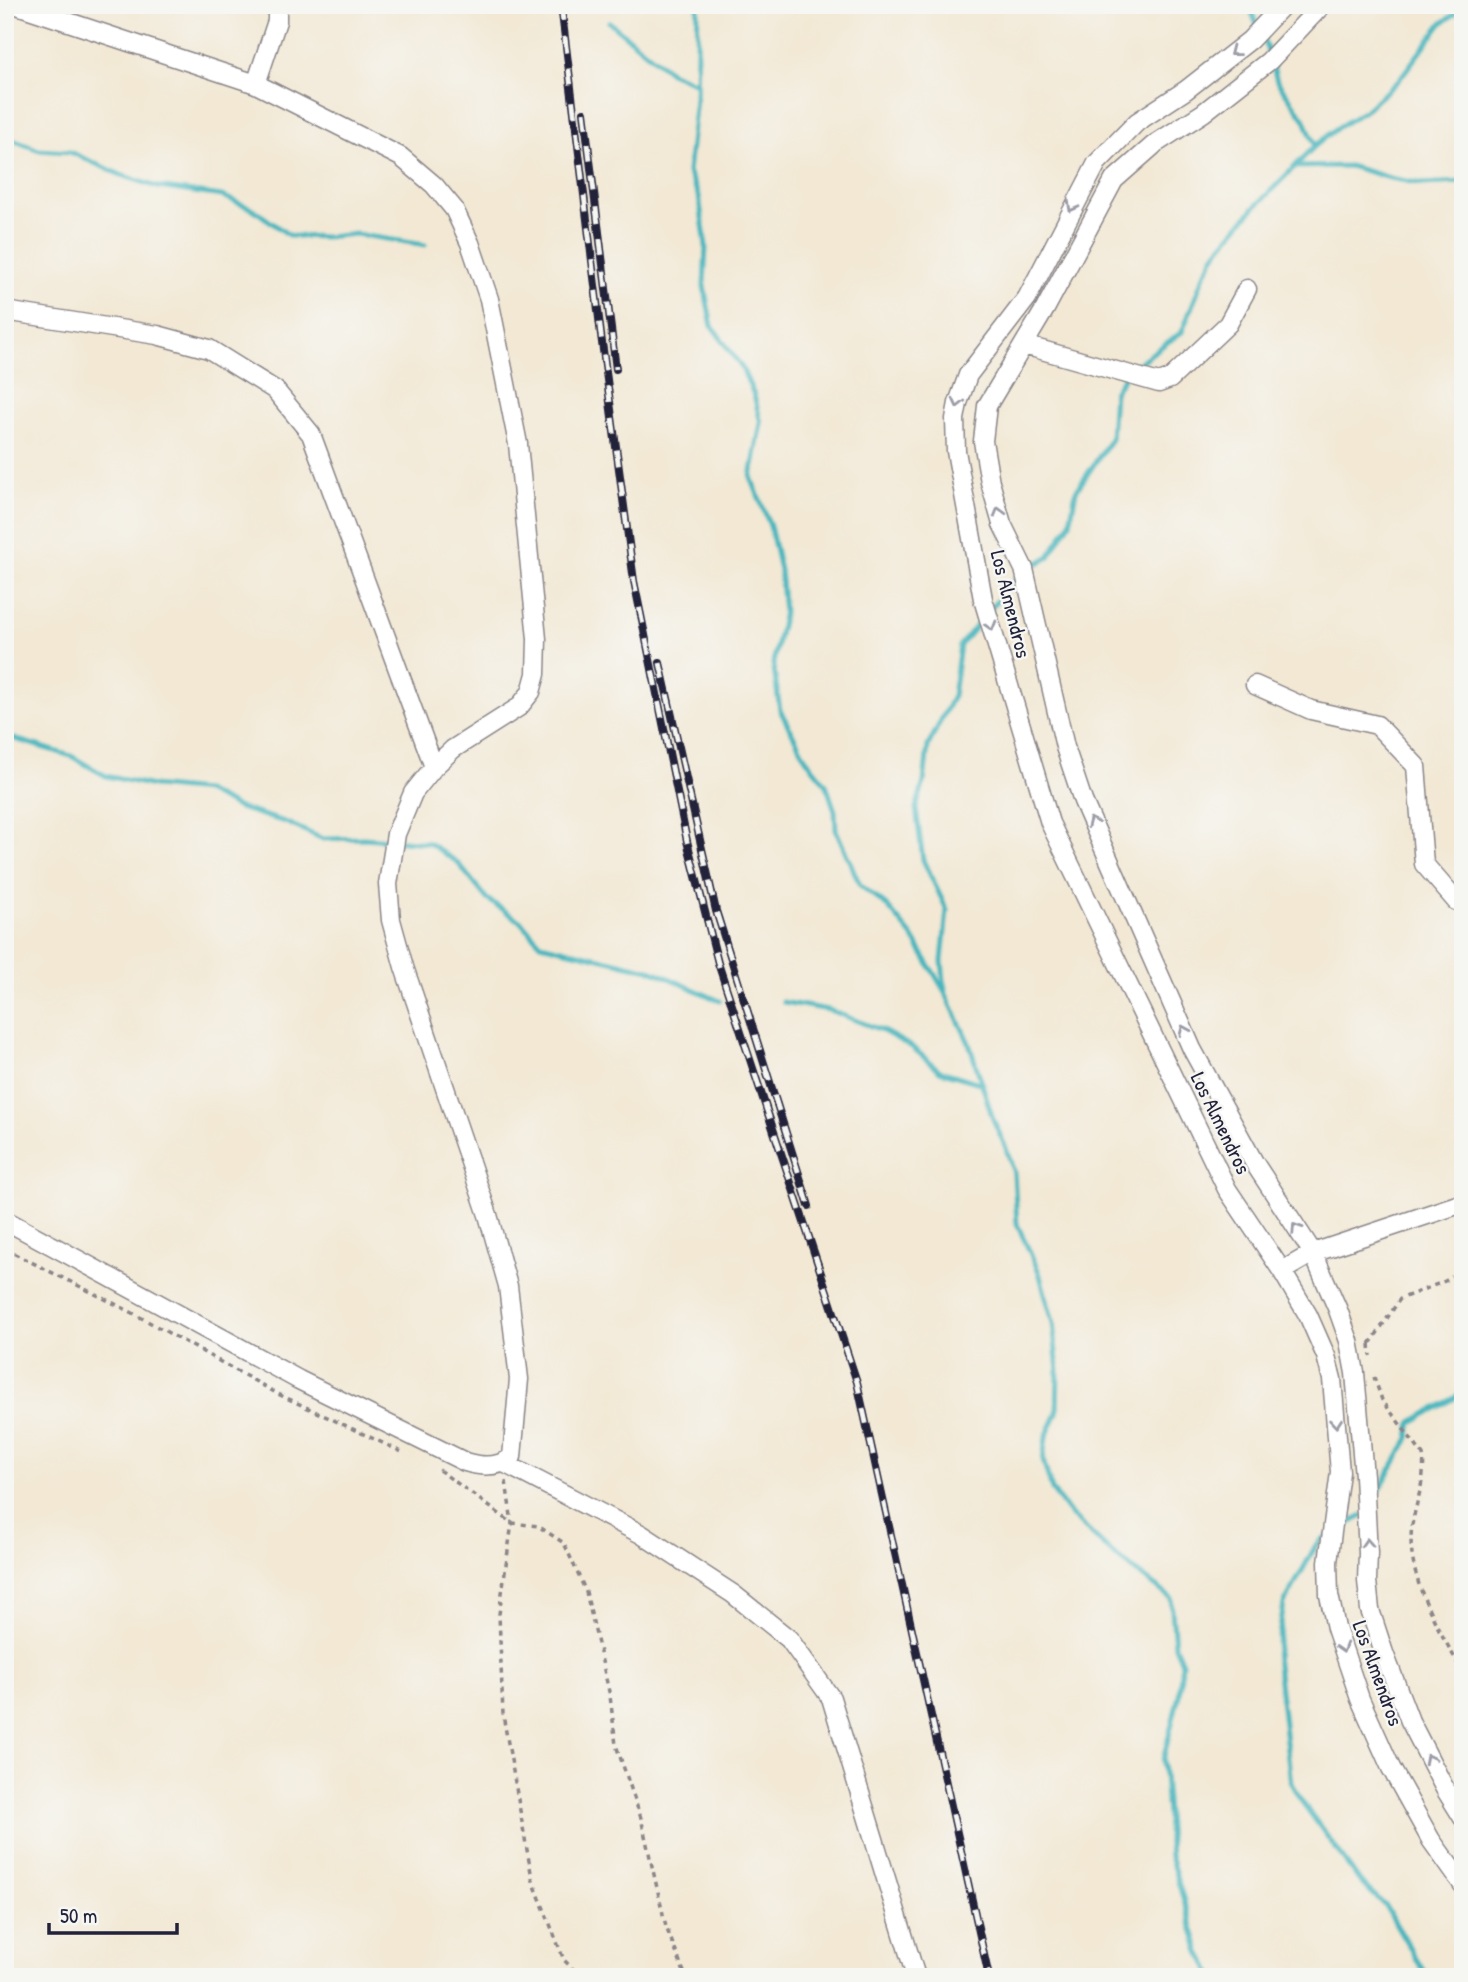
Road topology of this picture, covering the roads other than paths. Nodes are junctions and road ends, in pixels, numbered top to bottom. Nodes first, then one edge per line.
1 (17, 5) edge
2 (277, 5) edge
3 (1283, 5) edge
4 (1322, 5) edge
5 (256, 84) junction
6 (1247, 289) dead end
7 (5, 311) edge
8 (1024, 345) junction
9 (975, 365) junction
10 (1006, 373) junction
11 (1255, 685) dead end
12 (434, 767) junction
13 (1463, 903) edge
14 (1463, 1203) edge
15 (5, 1220) edge
16 (1313, 1253) junction
17 (1282, 1270) junction
18 (504, 1463) junction
19 (1463, 1818) edge
20 (1463, 1885) edge
21 (916, 1977) edge

1 - 5 street
2 - 5 street
3 -> 9 street, Los Almendros
4 - 8 street, Los Almendros
5 - 12 street
6 - 8 street
7 - 12 street
8 - 10 street, Los Almendros
9 - 10 street
9 -> 17 street, Los Almendros
16 -> 10 street, Los Almendros
11 - 13 street
12 - 18 street
14 - 16 street
15 - 18 street
16 - 17 street
19 -> 16 street, Los Almendros
17 -> 20 street, Los Almendros
18 - 21 street

